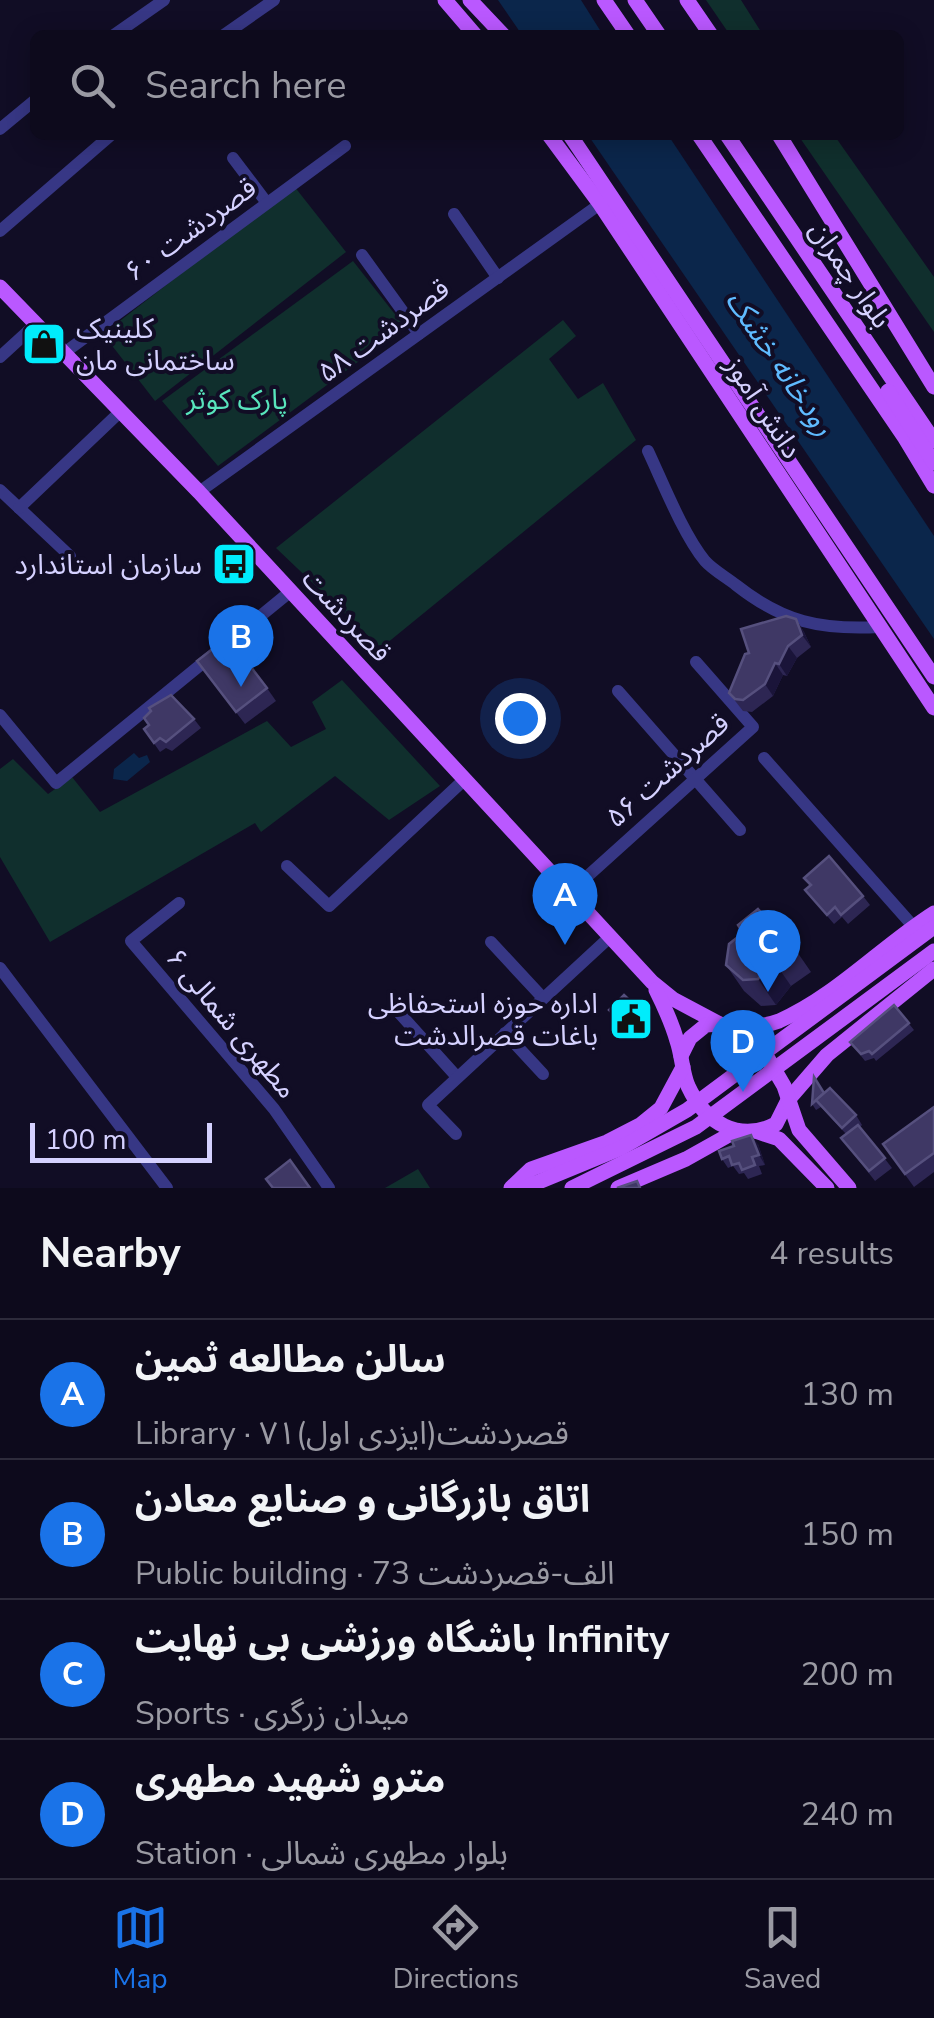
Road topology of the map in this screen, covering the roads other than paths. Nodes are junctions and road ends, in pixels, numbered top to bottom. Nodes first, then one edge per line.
1 (164, 0) edge
2 (274, 0) edge
3 (445, 0) edge
4 (604, 0) edge
5 (636, 0) edge
6 (687, 0) edge
7 (479, 2) edge
8 (121, 30) edge
9 (231, 30) edge
10 (471, 30) edge
11 (499, 30) edge
12 (508, 30) edge
13 (625, 30) edge
14 (656, 30) edge
15 (708, 30) edge
16 (30, 104) edge
17 (0, 129) edge
18 (105, 140) edge
19 (553, 140) edge
20 (573, 140) edge
21 (583, 140) edge
22 (702, 140) edge
23 (730, 140) edge
24 (781, 140) edge
25 (345, 146) dead end
26 (233, 158) dead end
27 (268, 203) junction
28 (600, 204) junction
29 (454, 214) dead end
30 (0, 231) edge
31 (362, 254) dead end
32 (498, 278) junction
33 (0, 286) edge
34 (36, 324) junction
35 (898, 330) junction
36 (419, 334) junction
37 (872, 350) junction
38 (64, 352) junction
39 (0, 356) edge
40 (934, 362) edge
41 (934, 387) edge
42 (121, 412) junction
43 (934, 441) edge
44 (648, 451) dead end
45 (934, 462) edge
46 (934, 486) edge
47 (0, 490) edge
48 (199, 492) junction
49 (19, 508) junction
50 (70, 556) dead end
51 (291, 591) junction
52 (879, 626) junction
53 (696, 662) dead end
54 (934, 663) edge
55 (934, 677) edge
56 (618, 691) dead end
57 (934, 708) edge
58 (0, 715) edge
59 (764, 758) dead end
60 (695, 779) junction
61 (466, 780) junction
62 (740, 830) dead end
63 (288, 866) dead end
64 (570, 892) junction
65 (179, 904) dead end
66 (934, 913) edge
67 (913, 926) junction
68 (934, 927) edge
69 (610, 936) junction
70 (490, 942) dead end
71 (934, 951) edge
72 (0, 968) edge
73 (934, 969) edge
74 (652, 982) junction
75 (542, 998) junction
76 (393, 1006) dead end
77 (724, 1025) junction
78 (505, 1033) junction
79 (684, 1069) junction
80 (542, 1074) dead end
81 (457, 1078) junction
82 (786, 1093) junction
83 (728, 1128) junction
84 (758, 1132) junction
85 (456, 1134) dead end
86 (645, 1183) edge
87 (167, 1188) edge
88 (329, 1188) edge
89 (511, 1188) edge
90 (524, 1188) edge
91 (572, 1188) edge
92 (618, 1188) edge
93 (827, 1188) edge
94 (848, 1188) edge

1 - 8 street
2 - 9 street
3 - 10 main road
4 - 13 main road
5 - 14 main road
6 - 15 main road
7 - 11 main road
7 - 12 main road
16 - 17 street
18 - 30 street
19 - 28 main road, دانش آموز
20 - 55 main road
21 - 54 main road
22 - 46 main road
23 - 37 main road, بلوار چمران
24 - 35 main road, بلوار چمران
25 - 27 street, ۶۰ قصردشت
26 - 27 street
27 - 38 street, ۶۰ قصردشت
28 - 32 street, قصردشت ۵۸
28 - 52 main road, دانش آموز
29 - 32 street
31 - 36 street
32 - 36 street, قصردشت ۵۸
33 - 34 main road, قصردشت
34 - 38 main road, قصردشت
34 - 39 street
35 - 40 main road
35 - 41 main road, بلوار چمران
36 - 48 street, قصردشت ۵۸
37 - 43 main road, بلوار چمران
37 - 45 main road
38 - 42 main road, قصردشت
42 - 48 main road, قصردشت
42 - 49 street
44 - 52 street
47 - 49 street
48 - 51 main road, قصردشت
49 - 50 street
51 - 58 street
51 - 61 main road, قصردشت
52 - 57 main road, دانش آموز
53 - 60 street, ۵۶ قصردشت
56 - 60 street
59 - 67 street
60 - 62 street
60 - 64 street, ۵۶ قصردشت
61 - 63 street
61 - 64 main road, قصردشت
64 - 69 main road, قصردشت
65 - 88 street, ۶ مطهری شمالی
66 - 67 main road
67 - 77 main road
68 - 90 main road
69 - 74 main road, قصردشت
69 - 75 street
70 - 75 street
71 - 91 main road
72 - 87 street
73 - 82 main road
74 - 77 main road
74 - 79 main road
75 - 78 street
76 - 81 street
77 - 79 main road
77 - 82 main road
78 - 80 street
78 - 81 street
79 - 83 main road
79 - 89 main road
81 - 85 street
82 - 84 main road
82 - 94 main road
83 - 84 main road
83 - 86 main road
84 - 93 main road
86 - 92 main road

